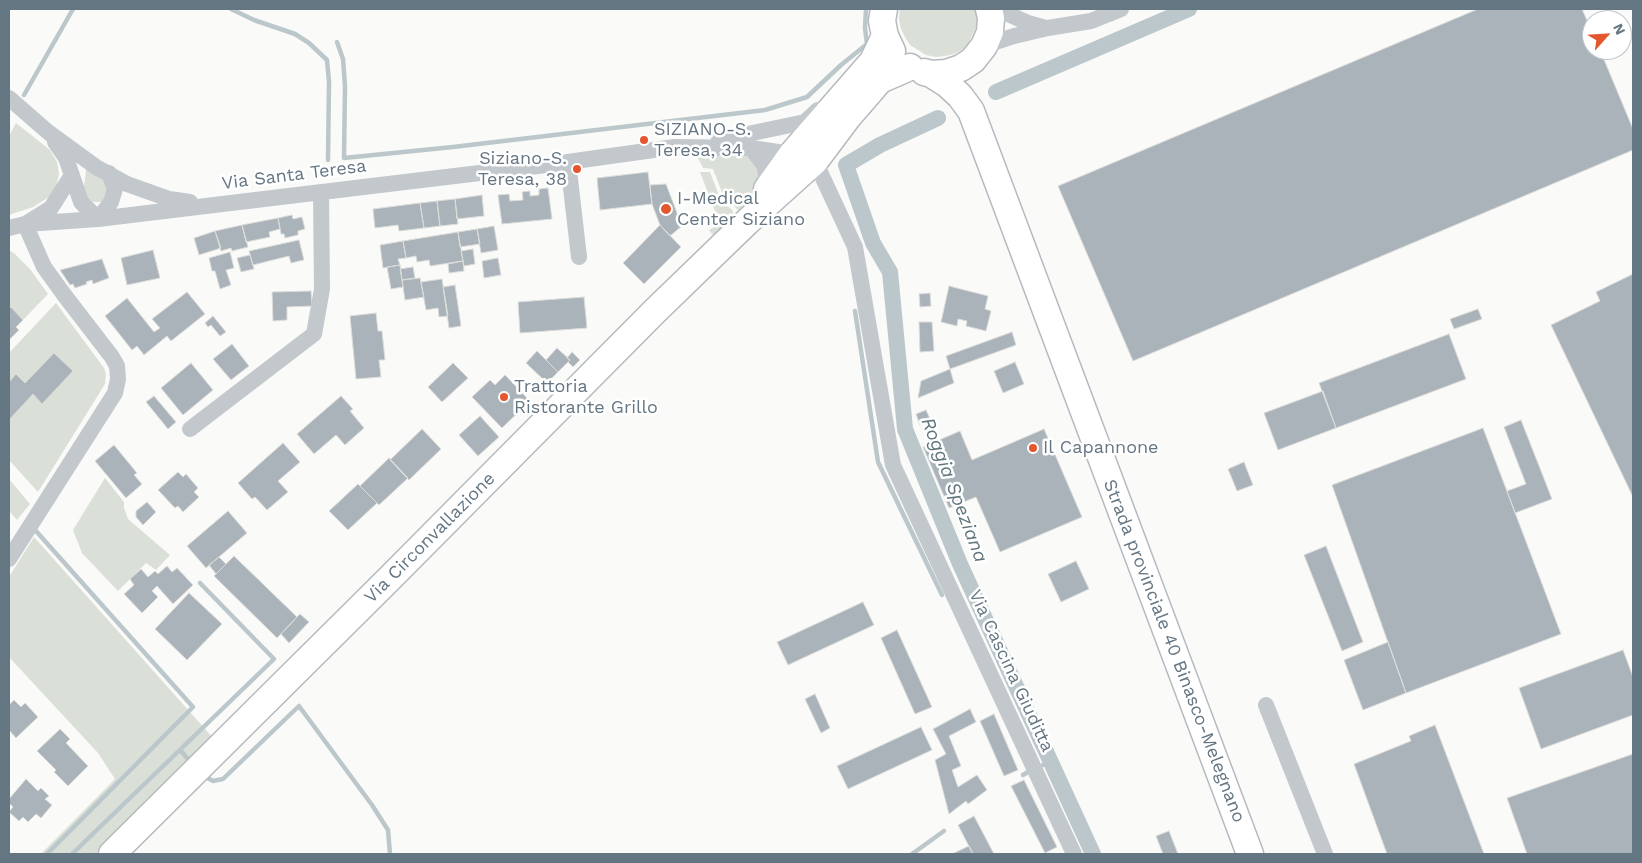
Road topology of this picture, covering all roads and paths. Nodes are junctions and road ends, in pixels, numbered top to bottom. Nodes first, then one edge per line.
1 (884, 9) edge
2 (990, 9) edge
3 (1002, 9) edge
4 (1121, 9) edge
5 (1048, 28) junction
6 (885, 36) junction
7 (979, 53) junction
8 (920, 70) junction
9 (871, 76) junction
10 (9, 98) edge
11 (971, 111) junction
12 (48, 132) junction
13 (690, 146) junction
14 (751, 148) junction
15 (804, 158) junction
16 (568, 162) junction
17 (109, 173) junction
18 (72, 175) junction
19 (767, 189) junction
20 (321, 192) junction
21 (214, 205) junction
22 (98, 219) junction
23 (748, 222) junction
24 (25, 224) junction
25 (9, 228) edge
26 (579, 258) dead end
27 (190, 429) dead end
28 (9, 559) edge
29 (1266, 705) dead end
30 (112, 854) edge
31 (1074, 854) edge
32 (1250, 854) edge
33 (1325, 854) edge

1 - 6 main road, Strada provinciale 40 Binasco-Melegnano
2 - 7 main road, Strada provinciale 40 Binasco-Melegnano
3 - 5 street
4 - 5 street
5 - 7 street
6 - 8 main road, Strada provinciale 40 Binasco-Melegnano
6 - 9 main road
7 - 8 main road
7 - 11 main road, Strada provinciale 40 Binasco-Melegnano
8 - 9 main road
8 - 11 main road, Strada provinciale 40 Binasco-Melegnano
9 - 13 street
9 - 15 main road
10 - 12 street
11 - 32 main road, Strada provinciale 40 Binasco-Melegnano
12 - 17 street
12 - 18 street
13 - 14 street
13 - 16 street, Via Santa Teresa
14 - 15 street
14 - 19 street
15 - 19 main road
15 - 23 main road
15 - 31 street, Via Cascina Giuditta
16 - 20 street, Via Santa Teresa
16 - 26 street
17 - 21 street
17 - 22 street
18 - 22 street
18 - 24 street
19 - 23 main road
20 - 21 street, Via Santa Teresa
20 - 27 street
21 - 22 street, Via Santa Teresa
22 - 24 street, Via Santa Teresa
23 - 30 main road, Via Circonvallazione
24 - 25 street
24 - 28 street
29 - 33 street

